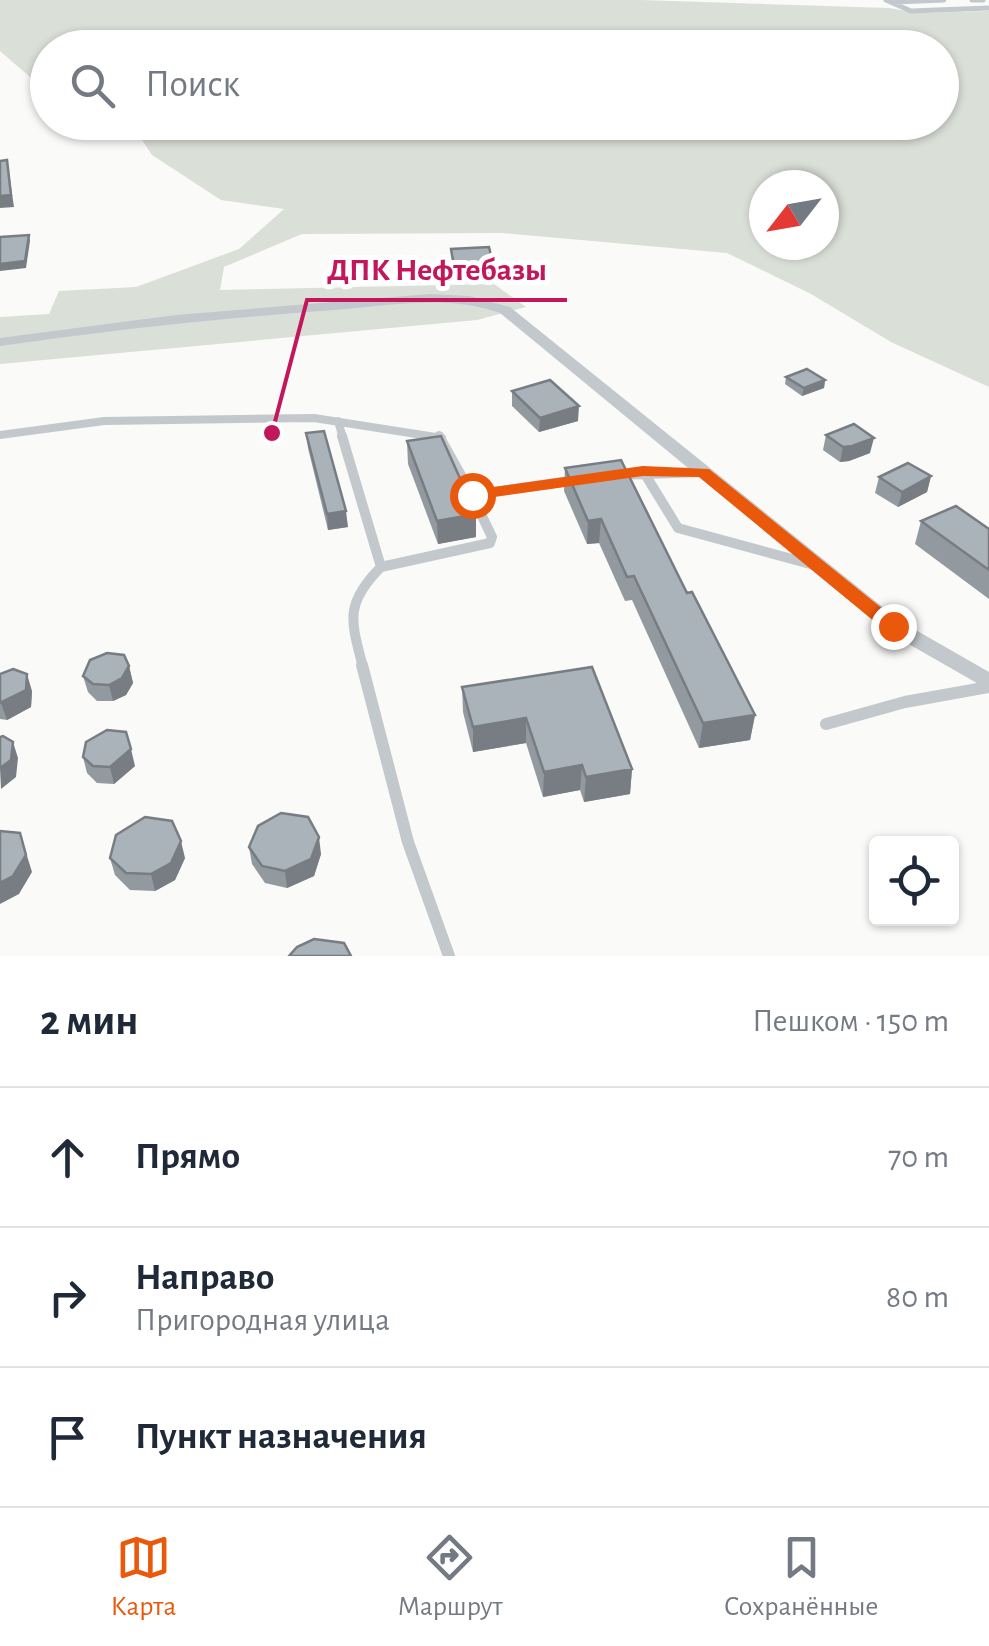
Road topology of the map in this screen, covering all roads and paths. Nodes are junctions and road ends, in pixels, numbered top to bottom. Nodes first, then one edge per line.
1 (944, 0) edge
2 (972, 0) edge
3 (983, 0) edge
4 (888, 1) edge
5 (989, 8) edge
6 (0, 342) edge
7 (338, 422) junction
8 (0, 435) edge
9 (643, 471) junction
10 (703, 472) junction
11 (600, 477) edge
12 (582, 480) edge
13 (472, 495) junction
14 (381, 566) junction
15 (816, 566) junction
16 (989, 684) edge
17 (826, 724) dead end
18 (448, 956) edge

1 - 4 lane
2 - 3 lane
4 - 5 lane
6 - 10 street
7 - 8 lane
7 - 13 lane
7 - 14 lane
9 - 10 lane
9 - 11 lane
9 - 15 lane
10 - 15 street
12 - 13 lane
13 - 14 lane
14 - 18 lane
15 - 16 street
16 - 17 lane

